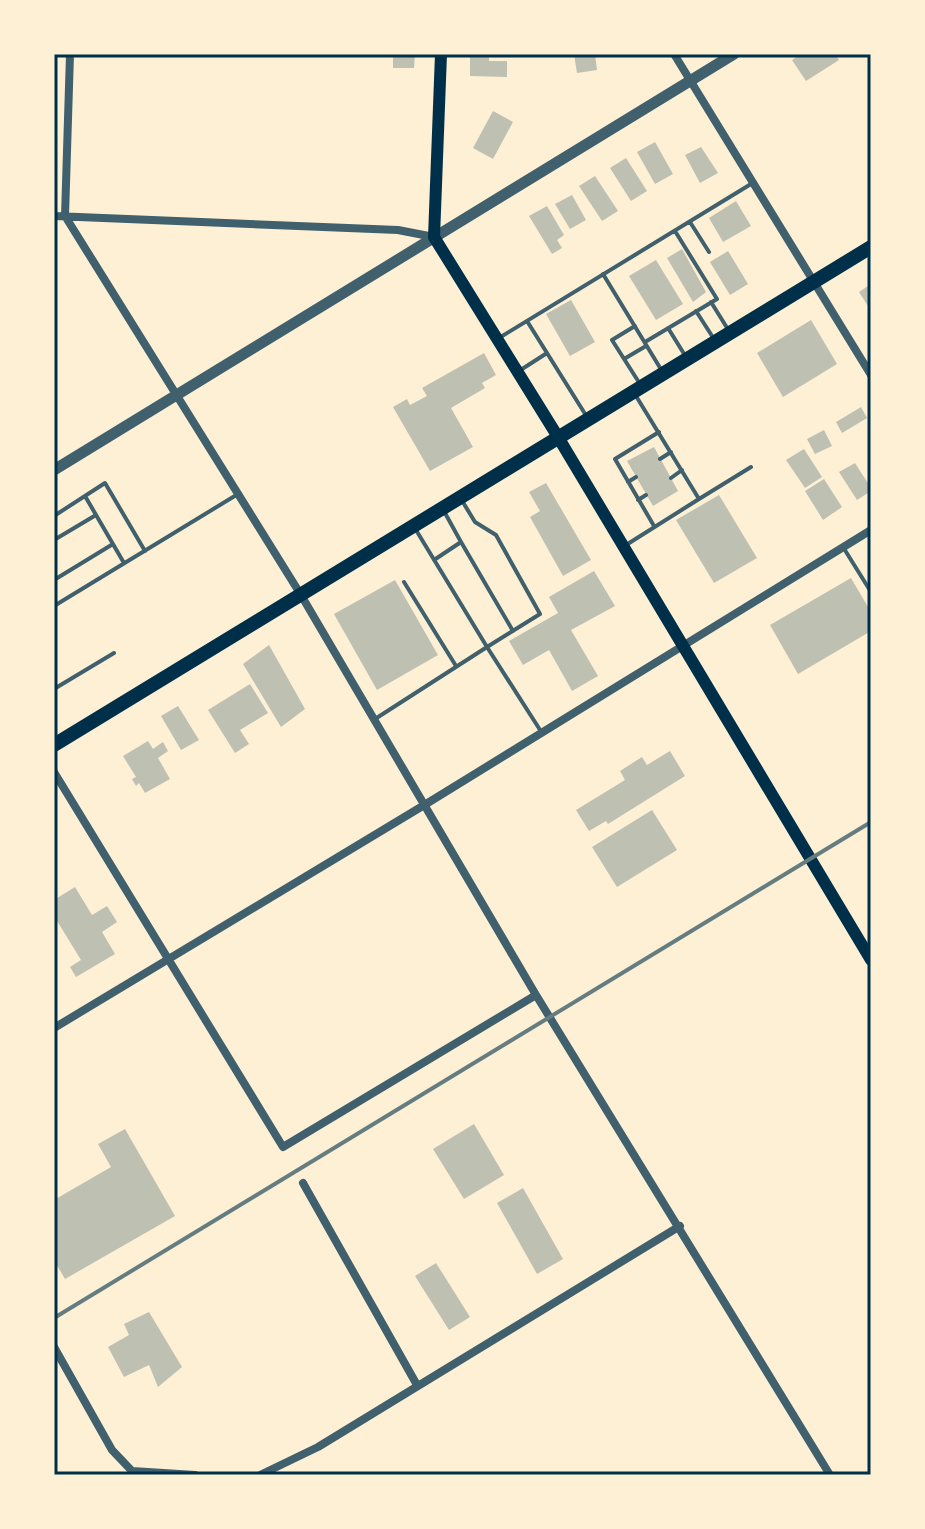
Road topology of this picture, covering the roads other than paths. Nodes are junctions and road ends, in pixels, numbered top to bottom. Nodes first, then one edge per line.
1 (70, 54) edge
2 (441, 54) edge
3 (674, 54) edge
4 (734, 54) edge
5 (690, 81) junction
6 (753, 183) junction
7 (54, 216) edge
8 (65, 216) junction
9 (690, 222) junction
10 (675, 231) junction
11 (434, 237) junction
12 (871, 247) edge
13 (709, 252) dead end
14 (603, 274) junction
15 (814, 281) junction
16 (711, 302) junction
17 (696, 311) junction
18 (527, 321) junction
19 (635, 326) junction
20 (668, 328) junction
21 (730, 333) junction
22 (497, 339) junction
23 (716, 341) junction
24 (646, 344) junction
25 (547, 353) junction
26 (624, 359) junction
27 (687, 359) junction
28 (517, 372) junction
29 (663, 373) junction
30 (871, 375) edge
31 (637, 389) junction
32 (177, 395) junction
33 (589, 419) junction
34 (659, 432) junction
35 (558, 437) junction
36 (671, 452) junction
37 (660, 459) dead end
38 (751, 467) dead end
39 (54, 470) edge
40 (682, 470) junction
41 (636, 477) dead end
42 (671, 478) dead end
43 (628, 482) junction
44 (238, 494) junction
45 (646, 495) dead end
46 (85, 496) junction
47 (460, 497) junction
48 (699, 499) junction
49 (638, 500) junction
50 (442, 508) junction
51 (55, 514) edge
52 (96, 515) junction
53 (413, 526) junction
54 (654, 526) junction
55 (871, 530) edge
56 (54, 540) edge
57 (461, 542) junction
58 (113, 544) junction
59 (624, 546) junction
60 (843, 547) junction
61 (145, 551) junction
62 (434, 560) junction
63 (124, 563) junction
64 (54, 580) edge
65 (404, 582) dead end
66 (871, 592) edge
67 (301, 595) junction
68 (54, 606) edge
69 (513, 631) junction
70 (683, 645) junction
71 (487, 647) junction
72 (114, 653) dead end
73 (456, 666) junction
74 (54, 689) edge
75 (375, 719) junction
76 (542, 733) junction
77 (54, 745) edge
78 (54, 772) edge
79 (426, 804) junction
80 (871, 960) edge
81 (167, 961) junction
82 (536, 995) junction
83 (54, 1028) edge
84 (303, 1183) dead end
85 (680, 1226) junction
86 (54, 1347) edge
87 (417, 1385) junction
88 (172, 1475) edge
89 (195, 1475) edge
90 (260, 1475) edge
91 (830, 1475) edge

1 - 8 street
2 - 11 main road
3 - 5 street
4 - 5 street
5 - 6 street
5 - 11 street
6 - 9 lane
6 - 15 street
7 - 8 street
8 - 11 street
8 - 32 street
9 - 10 lane
9 - 13 lane
10 - 14 lane
10 - 16 lane
11 - 22 main road
11 - 32 street
12 - 15 highway
14 - 18 lane
14 - 19 lane
15 - 21 highway
15 - 30 street
16 - 17 lane
16 - 21 lane
17 - 20 lane
17 - 23 lane
18 - 22 lane
18 - 25 lane
19 - 24 lane
19 - 26 lane
20 - 24 lane
20 - 27 lane
21 - 23 highway
22 - 28 main road
23 - 27 highway
24 - 26 lane
24 - 29 lane
25 - 28 lane
25 - 33 lane
26 - 31 lane
27 - 29 highway
28 - 35 main road
29 - 31 highway
31 - 33 highway
31 - 34 lane
32 - 39 street
32 - 44 street
33 - 35 highway
34 - 36 lane
34 - 43 lane
35 - 47 highway
35 - 59 main road
36 - 37 lane
36 - 40 lane
38 - 48 lane
40 - 42 lane
40 - 48 lane
41 - 43 lane
43 - 49 lane
44 - 61 lane
44 - 67 street
45 - 49 lane
46 - 51 lane
46 - 52 lane
46 - 61 lane
47 - 50 highway
47 - 69 lane
48 - 54 lane
49 - 54 lane
50 - 53 highway
50 - 57 lane
52 - 56 lane
52 - 58 lane
53 - 62 lane
53 - 67 highway
54 - 59 lane
55 - 60 street
57 - 62 lane
57 - 69 lane
58 - 63 lane
58 - 64 lane
59 - 70 main road
60 - 66 lane
60 - 70 street
61 - 63 lane
62 - 71 lane
63 - 68 lane
65 - 73 lane
67 - 75 street
67 - 77 highway
69 - 71 lane
70 - 76 street
70 - 80 main road
71 - 73 lane
71 - 76 lane
72 - 74 lane
73 - 75 lane
75 - 79 street
76 - 79 street
78 - 81 street
79 - 81 street
79 - 82 street
81 - 82 street
81 - 83 street
82 - 85 street
84 - 87 street
85 - 87 street
85 - 91 street
86 - 88 street
87 - 90 street
88 - 89 street

